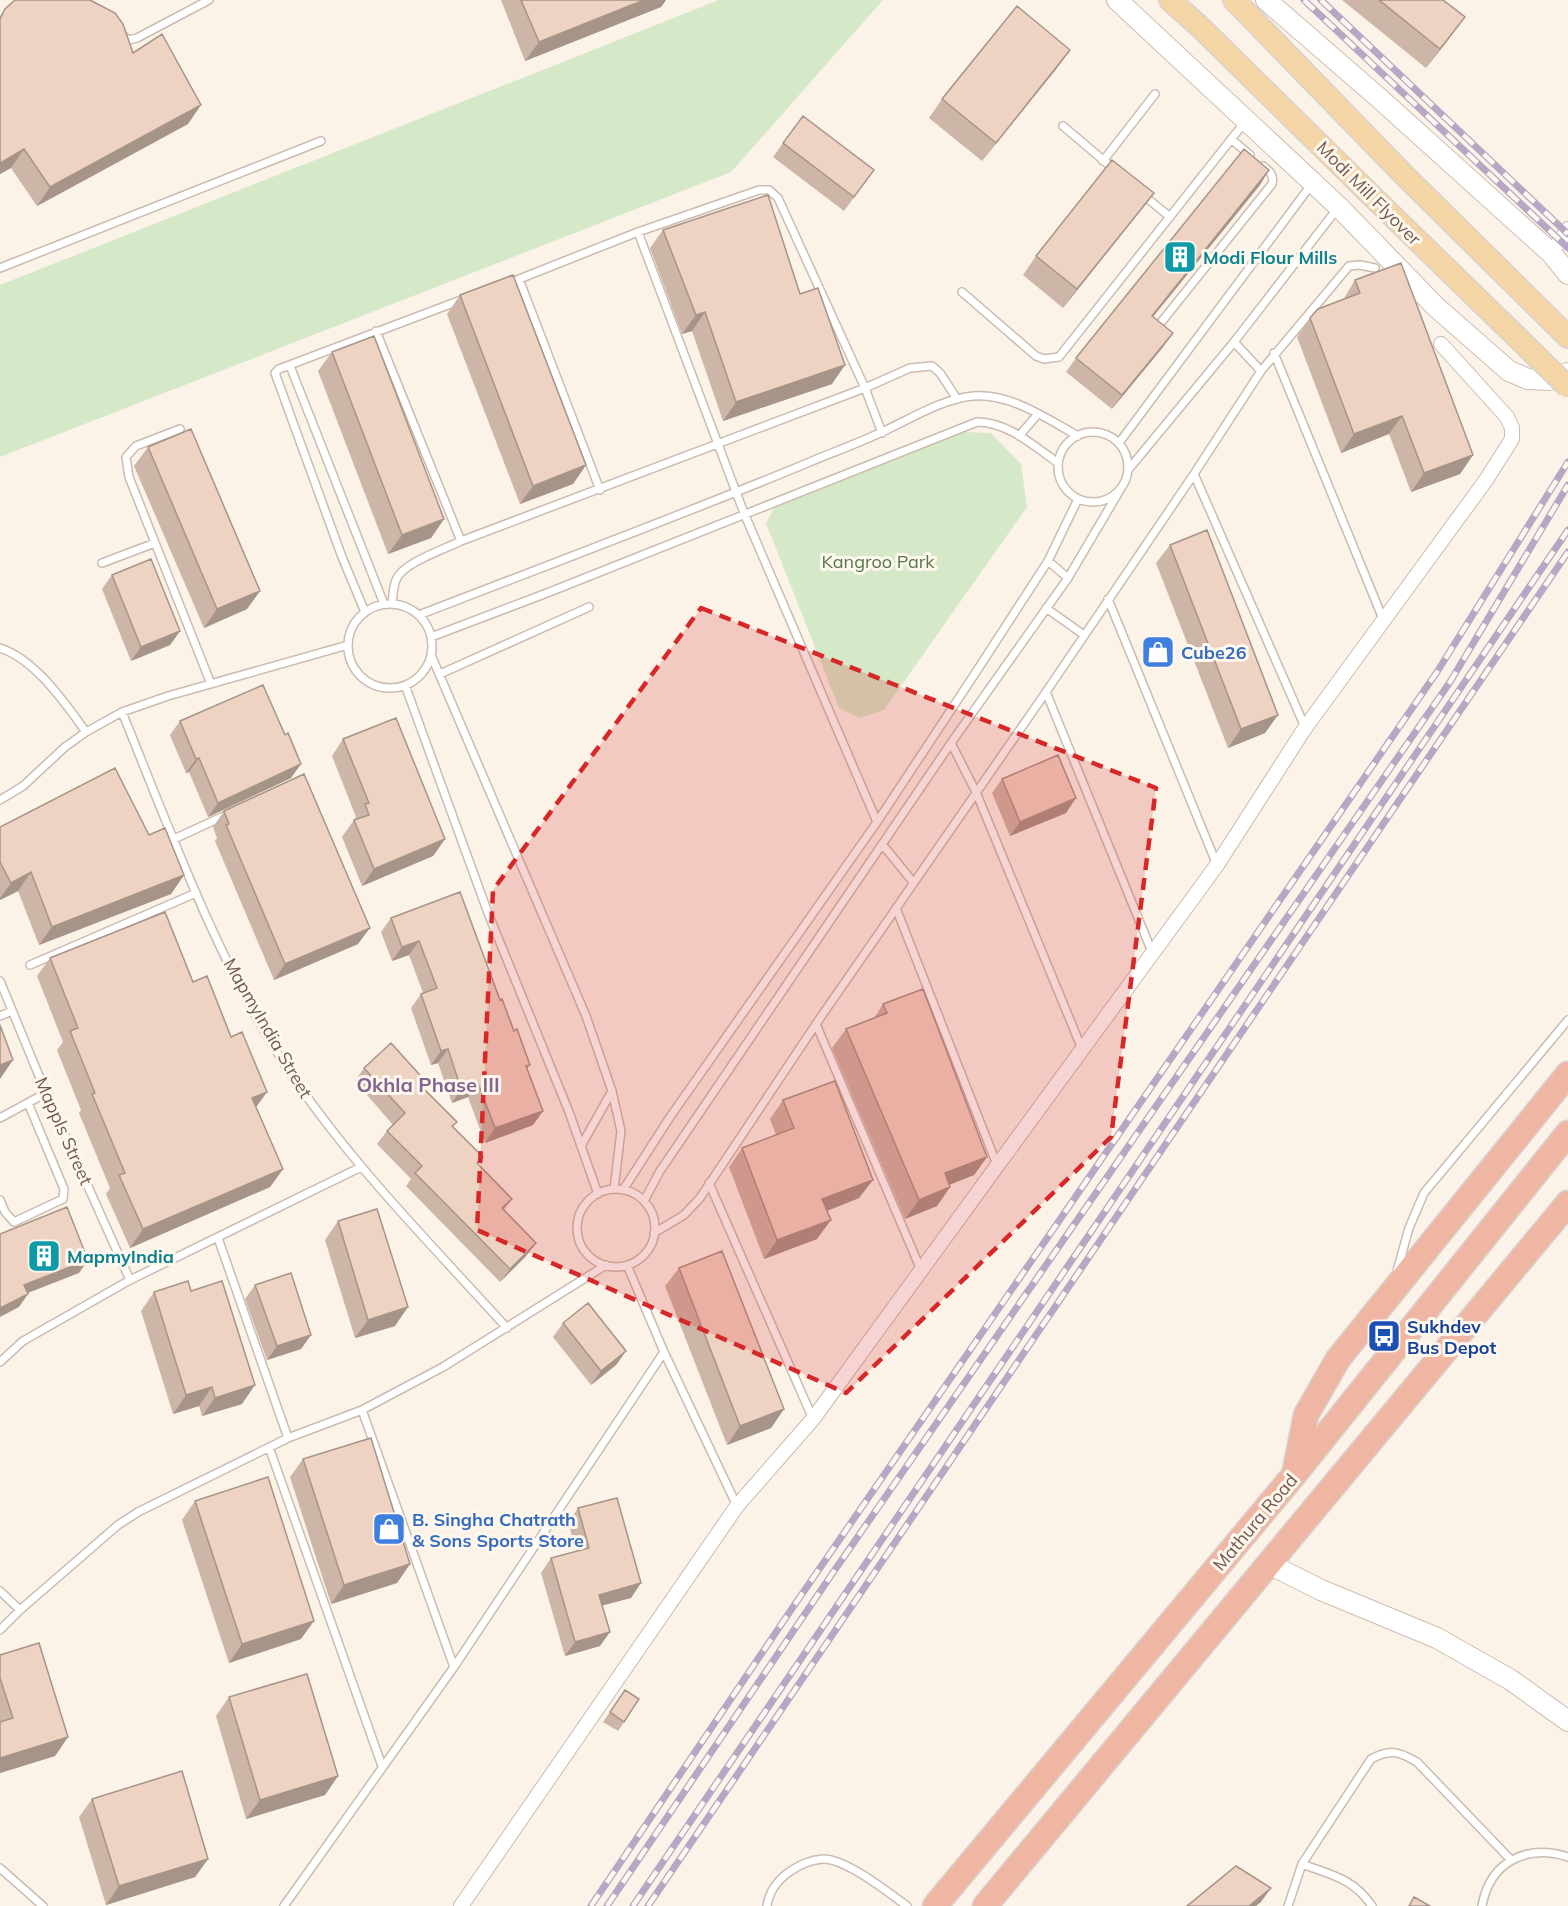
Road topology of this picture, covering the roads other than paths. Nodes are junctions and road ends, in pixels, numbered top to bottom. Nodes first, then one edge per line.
1 (209, 0) edge
2 (1117, 0) edge
3 (1170, 0) edge
4 (1234, 0) edge
5 (1266, 0) edge
6 (115, 31) edge
7 (1155, 94) dead end
8 (1246, 121) junction
9 (1063, 126) dead end
10 (1232, 139) junction
11 (321, 141) dead end
12 (1103, 161) junction
13 (1120, 175) edge
14 (1313, 183) junction
15 (1137, 189) edge
16 (1339, 207) junction
17 (1170, 218) junction
18 (1568, 230) edge
19 (638, 232) junction
20 (1551, 253) junction
21 (0, 268) edge
22 (1375, 268) dead end
23 (1568, 274) edge
24 (519, 279) junction
25 (497, 287) edge
26 (962, 292) dead end
27 (464, 299) edge
28 (1160, 325) edge
29 (376, 331) junction
30 (1568, 337) edge
31 (1234, 342) junction
32 (1441, 344) dead end
33 (1274, 353) junction
34 (290, 366) junction
35 (1261, 371) junction
36 (1568, 373) edge
37 (1568, 387) edge
38 (865, 388) junction
39 (957, 399) junction
40 (1038, 414) junction
41 (180, 429) dead end
42 (882, 433) junction
43 (1020, 436) junction
44 (1078, 436) junction
45 (1119, 443) junction
46 (719, 445) junction
47 (1058, 463) junction
48 (1128, 470) junction
49 (1194, 474) junction
50 (600, 490) junction
51 (1120, 490) junction
52 (737, 493) junction
53 (1078, 499) junction
54 (744, 513) junction
55 (461, 541) junction
56 (155, 543) junction
57 (1048, 561) junction
58 (102, 563) dead end
59 (1068, 578) junction
60 (1108, 598) junction
61 (388, 604) junction
62 (589, 607) dead end
63 (1046, 608) junction
64 (365, 612) junction
65 (419, 615) junction
66 (1383, 619) junction
67 (1084, 635) junction
68 (431, 637) junction
69 (348, 645) junction
70 (0, 648) edge
71 (431, 655) junction
72 (440, 674) junction
73 (212, 684) junction
74 (405, 685) junction
75 (1046, 692) junction
76 (122, 712) junction
77 (1305, 728) junction
78 (86, 732) junction
79 (951, 743) junction
80 (976, 792) junction
81 (0, 800) edge
82 (235, 811) edge
83 (877, 822) junction
84 (174, 839) junction
85 (882, 844) junction
86 (1217, 865) junction
87 (913, 882) junction
88 (196, 893) junction
89 (896, 908) junction
90 (1152, 952) junction
91 (30, 965) dead end
92 (0, 981) edge
93 (12, 1011) junction
94 (0, 1016) edge
95 (1568, 1020) edge
96 (816, 1024) junction
97 (1082, 1049) junction
98 (1568, 1074) edge
99 (612, 1090) junction
100 (46, 1093) junction
101 (28, 1103) junction
102 (0, 1118) edge
103 (1568, 1132) edge
104 (581, 1146) junction
105 (997, 1166) junction
106 (361, 1167) junction
107 (709, 1183) junction
108 (614, 1189) junction
109 (623, 1190) junction
110 (598, 1194) junction
111 (0, 1200) edge
112 (644, 1201) junction
113 (1568, 1203) edge
114 (654, 1233) junction
115 (218, 1238) junction
116 (606, 1265) junction
117 (627, 1265) junction
118 (921, 1270) junction
119 (130, 1280) junction
120 (1392, 1291) junction
121 (507, 1328) junction
122 (664, 1352) junction
123 (0, 1362) edge
124 (362, 1410) junction
125 (813, 1419) junction
126 (288, 1438) junction
127 (269, 1447) junction
128 (1293, 1474) junction
129 (737, 1506) junction
130 (1269, 1564) junction
131 (0, 1591) edge
132 (20, 1610) junction
133 (0, 1630) edge
134 (454, 1667) junction
135 (1568, 1721) edge
136 (382, 1766) junction
137 (1568, 1848) edge
138 (1565, 1856) edge
139 (1511, 1860) junction
140 (1302, 1864) junction
141 (0, 1869) edge
142 (43, 1906) edge
143 (285, 1906) edge
144 (461, 1906) edge
145 (767, 1906) edge
146 (907, 1906) edge
147 (935, 1906) edge
148 (985, 1906) edge
149 (1288, 1906) edge
150 (1372, 1906) edge
151 (1482, 1906) edge

1 - 6 lane
2 - 8 main road
3 - 37 main road, Modi Mill Flyover, bridge
4 - 30 main road, Modi Mill Flyover
5 - 20 main road
7 - 12 lane
8 - 10 lane
8 - 14 main road
9 - 12 lane
10 - 17 lane
10 - 28 lane
11 - 21 lane
12 - 13 lane
14 - 16 main road
14 - 45 lane
15 - 17 lane
16 - 31 lane
16 - 36 main road
17 - 26 lane
18 - 20 street
19 - 24 lane
19 - 38 lane
19 - 46 lane
20 - 23 main road
22 - 33 lane
24 - 25 lane
24 - 50 lane
27 - 29 lane
29 - 34 lane
29 - 55 lane
31 - 35 lane
31 - 48 lane
32 - 66 street
33 - 35 lane
33 - 66 lane
34 - 61 lane
34 - 64 lane
35 - 49 lane
38 - 39 lane
38 - 42 lane
38 - 46 lane
39 - 40 lane
39 - 42 lane
40 - 43 lane
40 - 44 lane
41 - 56 lane
42 - 52 lane
43 - 47 lane
43 - 54 lane
44 - 45 lane
44 - 47 lane
45 - 48 lane
46 - 50 lane
46 - 52 lane
47 - 53 lane
48 - 51 lane
49 - 60 lane
49 - 77 lane
50 - 55 lane
51 - 53 lane
51 - 59 lane
52 - 54 lane
52 - 65 lane
53 - 57 lane
54 - 68 lane
54 - 83 lane
55 - 61 lane
56 - 58 lane
56 - 73 lane
57 - 59 lane
57 - 83 lane
59 - 63 lane
60 - 67 lane
60 - 86 lane
61 - 64 lane
61 - 65 lane
62 - 72 lane
63 - 67 lane
63 - 79 lane
64 - 69 lane
65 - 68 lane
66 - 77 street
67 - 75 lane
68 - 71 lane
69 - 73 lane
69 - 74 lane
70 - 78 lane
71 - 72 lane
71 - 74 lane
72 - 99 lane
73 - 76 lane
74 - 104 lane
75 - 80 lane
75 - 90 lane
76 - 78 lane
76 - 84 lane, MapmyIndia Street
77 - 86 street
78 - 81 lane
79 - 80 lane
79 - 85 lane
80 - 87 lane
80 - 97 lane
82 - 84 lane
83 - 109 lane
84 - 88 lane, MapmyIndia Street
85 - 87 lane
85 - 112 lane
86 - 90 street
87 - 89 lane
88 - 91 lane
88 - 106 lane, MapmyIndia Street
89 - 96 lane
89 - 105 lane
90 - 97 street
92 - 93 lane, Mappls Street
93 - 94 lane
93 - 100 lane, Mappls Street
95 - 120 lane
96 - 107 lane
96 - 118 lane
97 - 105 street
98 - 120 highway
99 - 104 lane
99 - 108 lane
100 - 101 lane
100 - 119 lane, Mappls Street
101 - 102 lane
101 - 111 lane
103 - 128 highway, Mathura Road
104 - 110 lane
105 - 118 street
106 - 115 lane
106 - 121 lane, MapmyIndia Street
107 - 114 lane
107 - 125 lane
108 - 109 lane
108 - 110 lane
109 - 112 lane
110 - 116 lane
112 - 114 lane
113 - 130 highway, Mathura Road
114 - 117 lane
115 - 119 lane
115 - 126 lane
116 - 117 lane
116 - 121 lane
117 - 122 lane
118 - 125 street
119 - 123 lane
120 - 128 highway
121 - 124 lane
122 - 129 lane
122 - 134 lane
124 - 126 lane
124 - 134 lane
125 - 129 street
126 - 127 lane
127 - 132 lane
127 - 136 lane
128 - 147 highway, Mathura Road
129 - 144 street
130 - 135 main road
130 - 148 highway, Mathura Road
131 - 132 lane
132 - 133 lane
134 - 136 lane
136 - 143 lane
137 - 138 lane
138 - 139 lane
139 - 140 lane
139 - 151 lane
140 - 149 lane
140 - 150 lane
141 - 142 lane
145 - 146 lane

